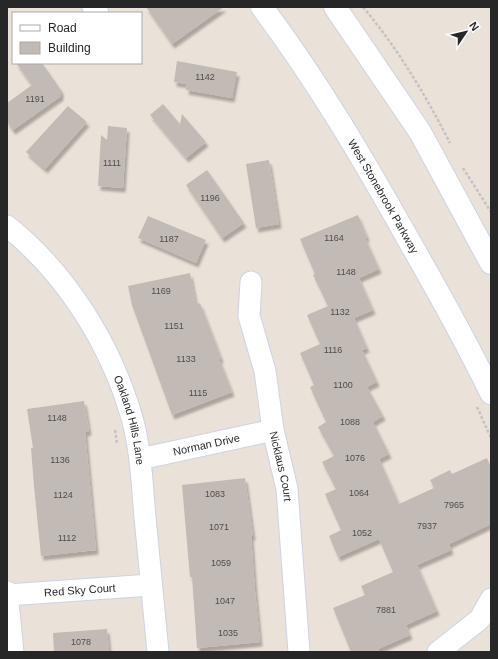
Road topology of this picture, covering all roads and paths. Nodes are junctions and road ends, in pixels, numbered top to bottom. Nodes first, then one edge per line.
1 (262, 7) edge
2 (335, 7) edge
3 (363, 7) edge
4 (450, 144) dead end
5 (461, 164) dead end
6 (491, 212) edge
7 (7, 226) edge
8 (491, 263) edge
9 (251, 282) dead end
10 (491, 393) edge
11 (115, 425) dead end
12 (273, 430) junction
13 (118, 446) dead end
14 (140, 459) junction
15 (152, 584) junction
16 (7, 593) edge
17 (491, 599) edge
18 (13, 652) edge
19 (158, 652) edge
20 (299, 652) edge
21 (438, 652) edge

1 - 10 street, West Stonebrook Parkway
2 - 8 street
3 - 4 path
5 - 6 path
7 - 14 street, Oakland Hills Lane
9 - 12 street, Nicklaus Court
11 - 13 path
12 - 14 street, Norman Drive
12 - 20 street, Nicklaus Court
14 - 15 street, Oakland Hills Lane
15 - 16 street, Red Sky Court
15 - 19 street, Oakland Hills Lane
16 - 18 street
17 - 21 street

